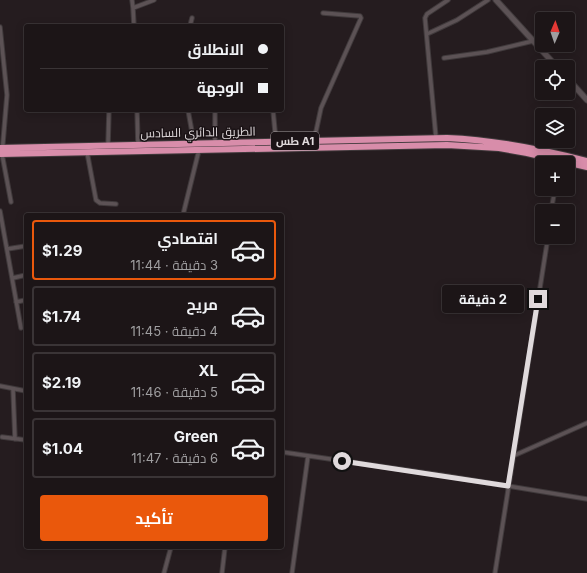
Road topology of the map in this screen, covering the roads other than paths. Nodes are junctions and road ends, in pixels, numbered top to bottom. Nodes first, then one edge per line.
1 (132, 0) edge
2 (154, 0) edge
3 (448, 0) edge
4 (488, 0) edge
5 (496, 0) edge
6 (133, 8) junction
7 (323, 13) dead end
8 (192, 18) dead end
9 (134, 24) edge
10 (190, 24) edge
11 (0, 27) edge
12 (0, 32) edge
13 (426, 34) junction
14 (533, 41) junction
15 (444, 58) dead end
16 (551, 60) edge
17 (575, 87) edge
18 (587, 100) edge
19 (109, 112) edge
20 (137, 112) edge
21 (188, 112) edge
22 (215, 112) edge
23 (273, 112) edge
24 (436, 138) junction
25 (314, 141) junction
26 (447, 141) junction
27 (276, 142) junction
28 (194, 143) junction
29 (215, 143) junction
30 (108, 145) junction
31 (138, 145) junction
32 (187, 147) junction
33 (199, 150) junction
34 (1, 151) edge
35 (87, 152) junction
36 (547, 156) edge
37 (575, 160) edge
38 (587, 161) edge
39 (575, 164) edge
40 (587, 167) edge
41 (11, 202) dead end
42 (116, 204) dead end
43 (0, 211) edge
44 (183, 213) edge
45 (547, 244) edge
46 (24, 246) edge
47 (7, 249) junction
48 (24, 275) edge
49 (13, 278) junction
50 (24, 300) edge
51 (16, 302) junction
52 (21, 328) dead end
53 (0, 386) edge
54 (13, 389) junction
55 (24, 391) edge
56 (587, 423) edge
57 (2, 437) dead end
58 (15, 439) junction
59 (24, 440) edge
60 (284, 452) edge
61 (308, 456) junction
62 (513, 456) junction
63 (508, 486) junction
64 (587, 499) edge
65 (170, 549) edge
66 (225, 549) edge
67 (164, 573) edge
68 (222, 573) edge
69 (292, 573) edge
70 (495, 573) edge

1 - 6 street
2 - 6 street
3 - 13 street
4 - 13 street
5 - 14 main road
6 - 9 street
7 - 25 street
8 - 10 street
11 - 12 street
12 - 34 street
13 - 24 street
14 - 15 street
14 - 16 main road
17 - 18 main road
19 - 30 street
20 - 31 street
21 - 28 street
22 - 29 street
23 - 27 street
24 - 25 highway, الطريق الدائري السادس / طس A1
24 - 26 highway, الطريق الدائري السادس / طس A1
25 - 27 highway, الطريق الدائري السادس / طس A1
26 - 33 highway, الطريق الدائري السادس / طس A1
26 - 36 highway, الطريق الدائري السادس / طس A1
27 - 29 highway, الطريق الدائري السادس / طس A1
28 - 29 highway, الطريق الدائري السادس / طس A1
28 - 32 highway, الطريق الدائري السادس / طس A1
30 - 31 highway, الطريق الدائري السادس / طس A1
30 - 34 highway, الطريق الدائري السادس / طس A1
31 - 32 highway, الطريق الدائري السادس / طس A1
32 - 33 highway, الطريق الدائري السادس / طس A1
32 - 35 highway, الطريق الدائري السادس / طس A1
33 - 44 street
34 - 35 highway, الطريق الدائري السادس / طس A1
34 - 41 street
35 - 42 street
37 - 38 highway, الطريق الدائري السادس / طس A1
39 - 40 highway, الطريق الدائري السادس / طس A1
43 - 47 street
45 - 62 street
46 - 47 street
47 - 49 street
48 - 49 street
49 - 51 street
50 - 51 street
51 - 52 street
53 - 54 street
54 - 55 street
54 - 58 street
56 - 62 street
57 - 58 street
58 - 59 street
60 - 61 street
61 - 63 street
61 - 69 street
62 - 63 street
63 - 64 street
63 - 70 street
65 - 67 street
66 - 68 street

